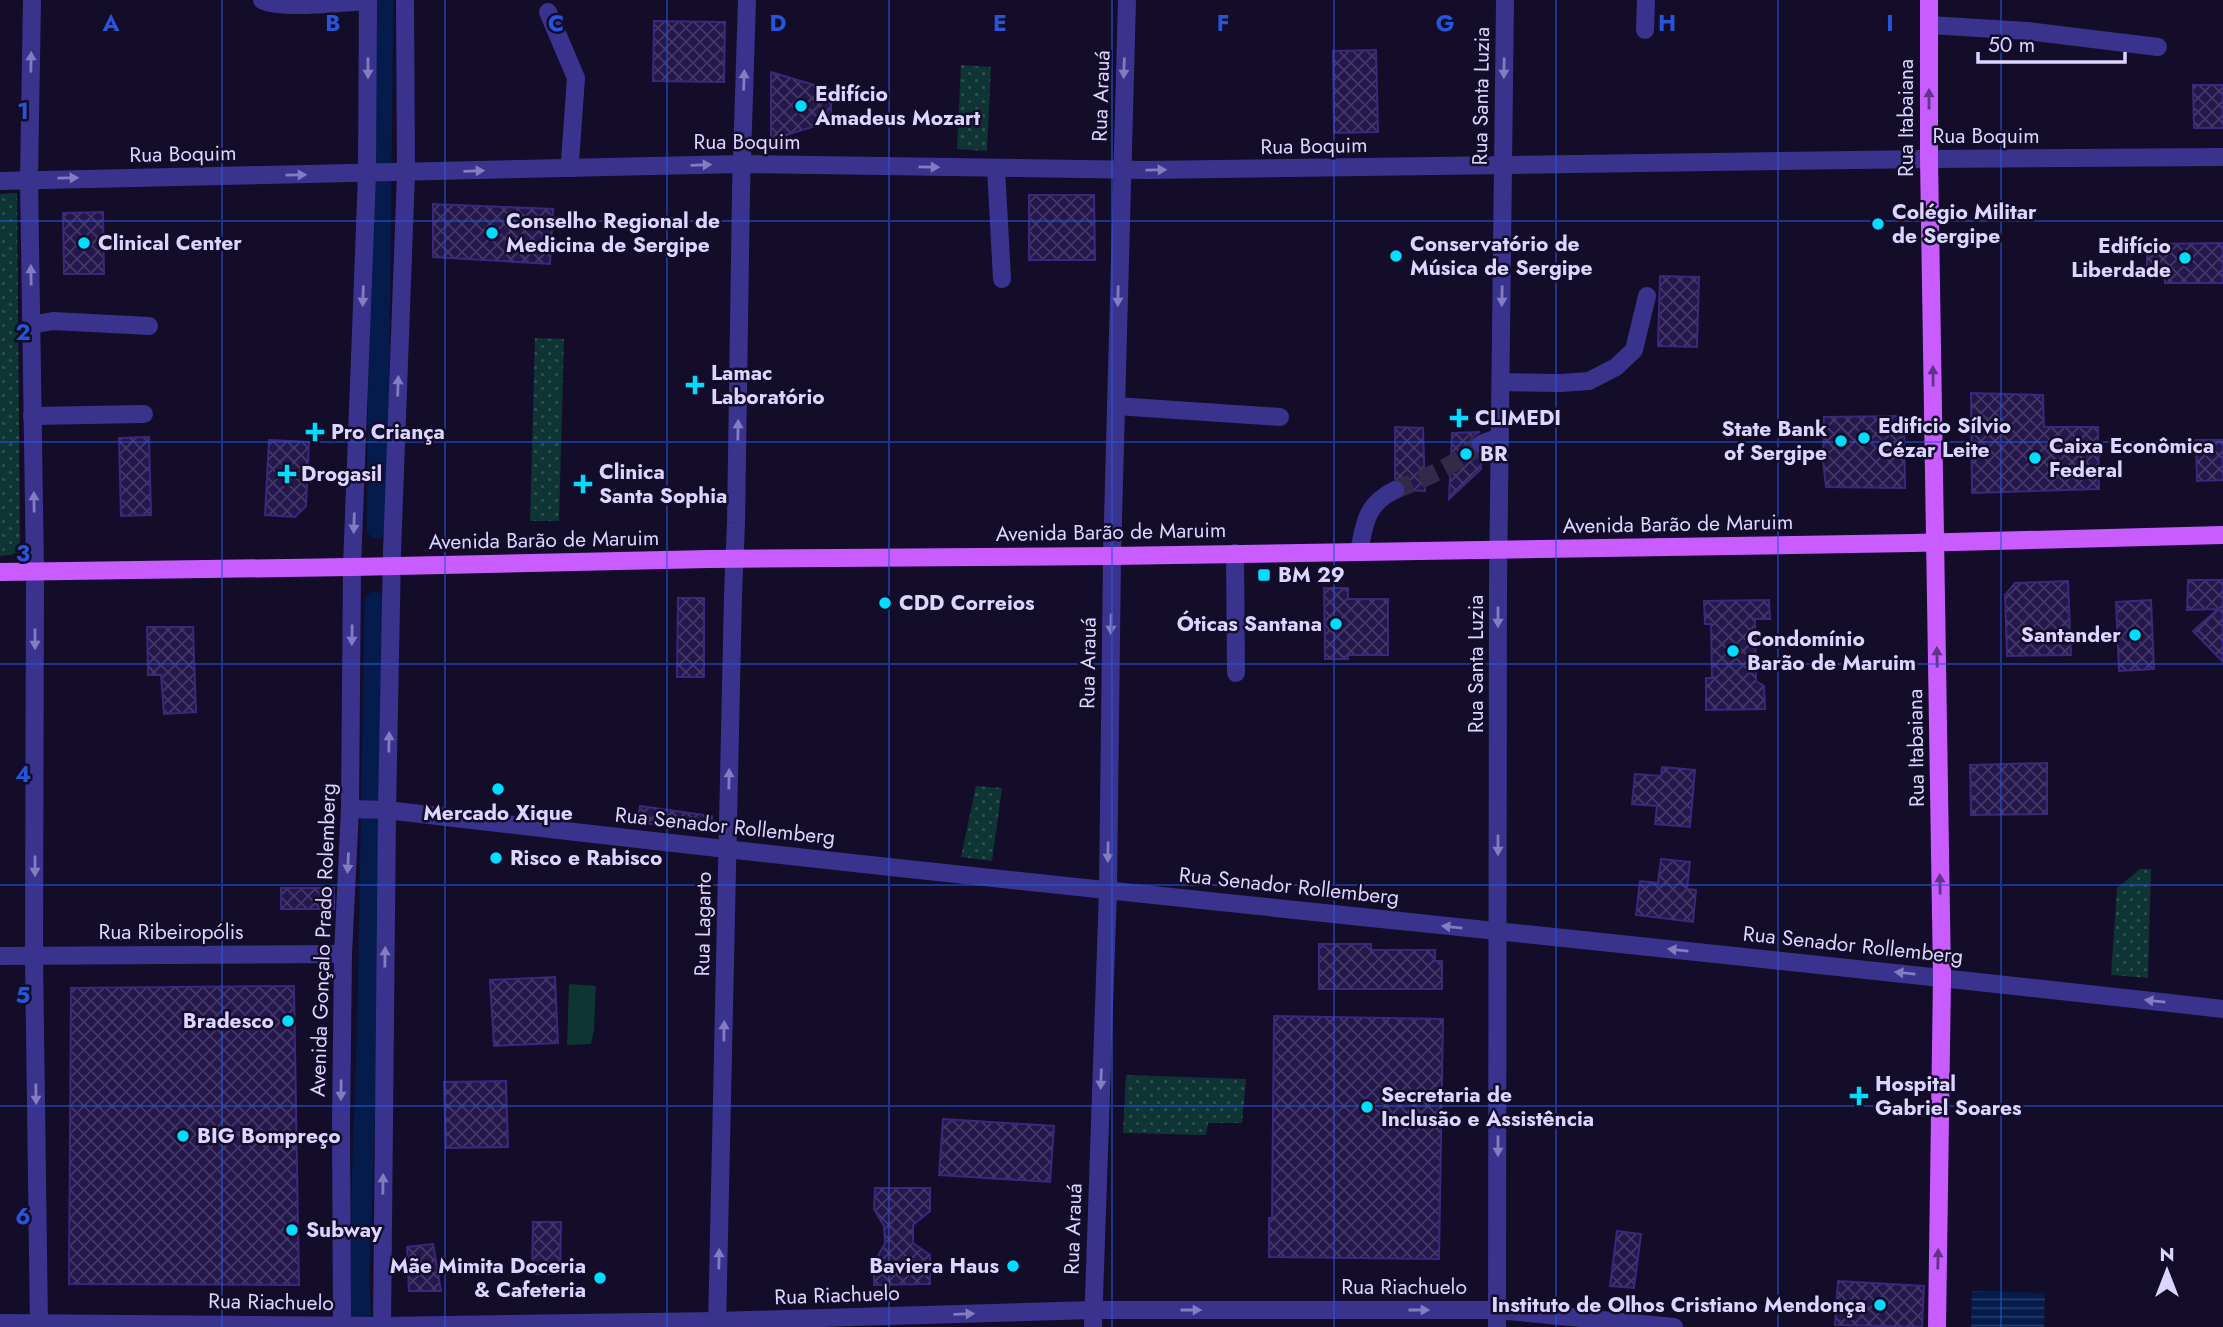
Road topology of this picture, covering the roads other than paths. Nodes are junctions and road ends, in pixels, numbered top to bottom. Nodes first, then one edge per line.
1 (33, 0) edge
2 (262, 0) edge
3 (405, 0) edge
4 (747, 0) edge
5 (1127, 0) edge
6 (1506, 0) edge
7 (1646, 0) edge
8 (1929, 0) edge
9 (368, 1) edge
10 (548, 12) dead end
11 (1929, 25) junction
12 (1645, 30) dead end
13 (2158, 47) dead end
14 (2223, 157) edge
15 (1929, 159) junction
16 (741, 164) junction
17 (1503, 166) junction
18 (573, 168) junction
19 (996, 168) junction
20 (1121, 170) junction
21 (372, 173) junction
22 (400, 173) junction
23 (29, 179) junction
24 (0, 181) edge
25 (1002, 279) dead end
26 (1647, 296) dead end
27 (31, 325) junction
28 (149, 326) dead end
29 (1501, 382) junction
30 (1116, 406) junction
31 (144, 414) dead end
32 (32, 416) junction
33 (1280, 417) dead end
34 (1500, 437) junction
35 (1481, 444) tunnel mouth
36 (1395, 490) tunnel mouth
37 (2223, 535) edge
38 (1936, 542) junction
39 (1499, 549) junction
40 (1359, 551) junction
41 (1235, 553) junction
42 (1112, 556) junction
43 (392, 559) junction
44 (734, 559) junction
45 (353, 560) junction
46 (35, 571) junction
47 (0, 572) edge
48 (1236, 673) dead end
49 (369, 809) junction
50 (728, 850) junction
51 (1108, 890) junction
52 (1499, 932) junction
53 (343, 954) junction
54 (0, 956) edge
55 (34, 956) junction
56 (1942, 977) junction
57 (2223, 1009) edge
58 (1497, 1318) edge
59 (1093, 1319) edge
60 (906, 1322) edge
61 (0, 1323) edge
62 (717, 1324) edge
63 (39, 1325) edge
64 (345, 1326) edge
65 (378, 1326) edge
66 (1674, 1327) edge
67 (1937, 1327) edge

23 -> 1 street
2 - 9 street
3 - 22 street, Avenida Gonçalo Prado Rolemberg
16 -> 4 street, Rua Lagarto
5 -> 20 street, Rua Arauá
6 -> 17 street, Rua Santa Luzia
7 - 12 street
8 - 11 main road, Rua Itabaiana
9 -> 21 street, Avenida Gonçalo Prado Rolemberg
10 - 18 street
11 - 13 street
15 -> 11 main road, Rua Itabaiana
14 - 15 street, Rua Boquim
15 - 17 street, Rua Boquim
38 -> 15 main road, Rua Itabaiana
18 -> 16 street, Rua Boquim
16 -> 19 street, Rua Boquim
44 -> 16 street, Rua Lagarto
20 -> 17 street, Rua Boquim
17 -> 29 street, Rua Santa Luzia
22 -> 18 street, Rua Boquim
19 - 20 street, Rua Boquim
19 - 25 street
20 -> 30 street, Rua Arauá
21 - 22 street, Rua Boquim
23 -> 21 street, Rua Boquim
21 -> 45 street, Avenida Gonçalo Prado Rolemberg
43 -> 22 street, Avenida Gonçalo Prado Rolemberg
23 - 24 street, Rua Boquim
27 -> 23 street
26 - 29 street
27 - 28 street
27 - 32 street
29 - 34 street, Rua Santa Luzia
30 - 33 street
30 - 42 street, Rua Arauá
31 - 32 street
46 -> 32 street
34 - 35 street
34 - 39 street, Rua Santa Luzia
36 - 40 street
37 - 38 main road, Avenida Barão de Maruim
38 - 39 main road, Avenida Barão de Maruim
56 -> 38 main road, Rua Itabaiana
39 - 40 main road, Avenida Barão de Maruim
39 -> 52 street, Rua Santa Luzia
40 - 41 main road, Avenida Barão de Maruim
41 - 42 main road, Avenida Barão de Maruim
41 - 48 street
42 - 44 main road, Avenida Barão de Maruim
42 -> 51 street, Rua Arauá
43 - 44 main road, Avenida Barão de Maruim
43 - 45 main road, Avenida Barão de Maruim
49 -> 43 street, Avenida Gonçalo Prado Rolemberg
50 -> 44 street, Rua Lagarto
45 - 46 main road, Avenida Barão de Maruim
45 -> 49 street, Avenida Gonçalo Prado Rolemberg
46 - 47 main road, Avenida Barão de Maruim
46 -> 55 street
49 - 50 street, Rua Senador Rollemberg
49 -> 53 street, Avenida Gonçalo Prado Rolemberg
65 -> 49 street, Avenida Gonçalo Prado Rolemberg
50 - 51 street, Rua Senador Rollemberg
62 -> 50 street, Rua Lagarto
52 -> 51 street, Rua Senador Rollemberg
51 -> 59 street, Rua Arauá
56 -> 52 street, Rua Senador Rollemberg
52 -> 58 street, Rua Santa Luzia
53 - 55 street, Rua Ribeiropólis
53 -> 64 street, Avenida Gonçalo Prado Rolemberg
54 - 55 street, Rua Ribeiropólis
55 -> 63 street
57 -> 56 street, Rua Senador Rollemberg
67 -> 56 main road, Rua Itabaiana
59 -> 58 street, Rua Riachuelo
58 - 66 street, Rua Riachuelo
60 -> 59 street, Rua Riachuelo
60 - 62 street, Rua Riachuelo
61 - 63 street, Rua Riachuelo
62 - 65 street, Rua Riachuelo
63 - 64 street, Rua Riachuelo
64 - 65 street, Rua Riachuelo

